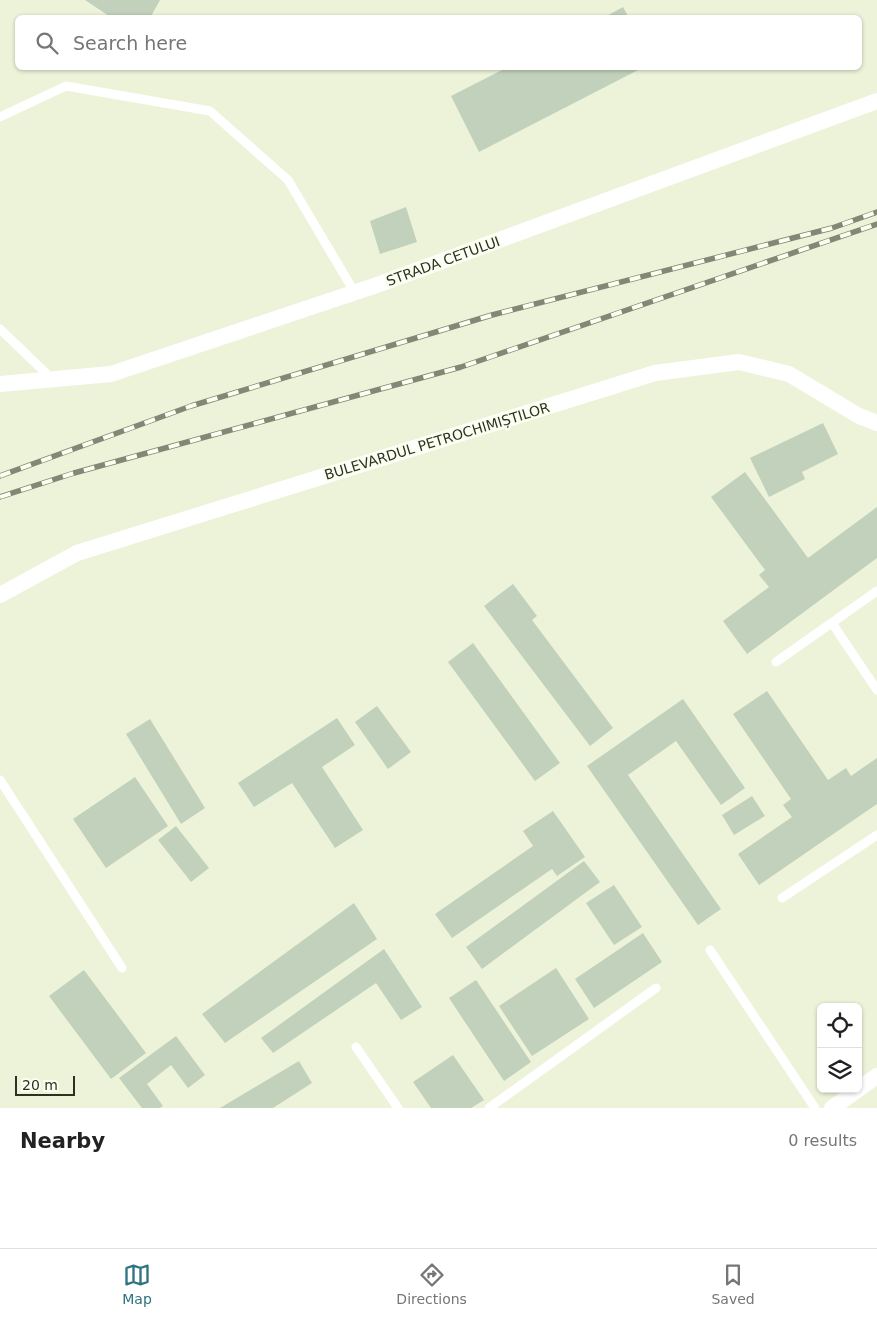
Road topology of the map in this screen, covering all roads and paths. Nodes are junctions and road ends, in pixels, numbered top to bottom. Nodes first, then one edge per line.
1 (877, 101) edge
2 (0, 116) edge
3 (355, 293) junction
4 (0, 329) edge
5 (53, 379) junction
6 (0, 384) edge
7 (877, 423) edge
8 (877, 591) edge
9 (0, 595) edge
10 (832, 623) junction
11 (776, 662) dead end
12 (877, 690) edge
13 (0, 780) edge
14 (877, 835) edge
15 (782, 898) dead end
16 (710, 950) dead end
17 (122, 968) dead end
18 (656, 988) dead end
19 (356, 1047) dead end
20 (877, 1076) edge
21 (398, 1108) edge
22 (489, 1108) edge
23 (815, 1108) edge
24 (832, 1108) edge

1 - 3 street, STRADA CETULUI
2 - 3 lane
3 - 5 street, STRADA CETULUI
4 - 5 lane
5 - 6 street, STRADA CETULUI
7 - 9 street, BULEVARDUL PETROCHIMIȘTILOR
8 - 10 lane
10 - 11 lane
10 - 12 lane
13 - 17 lane
14 - 15 lane
16 - 23 lane
18 - 22 lane
19 - 21 lane
20 - 24 street

